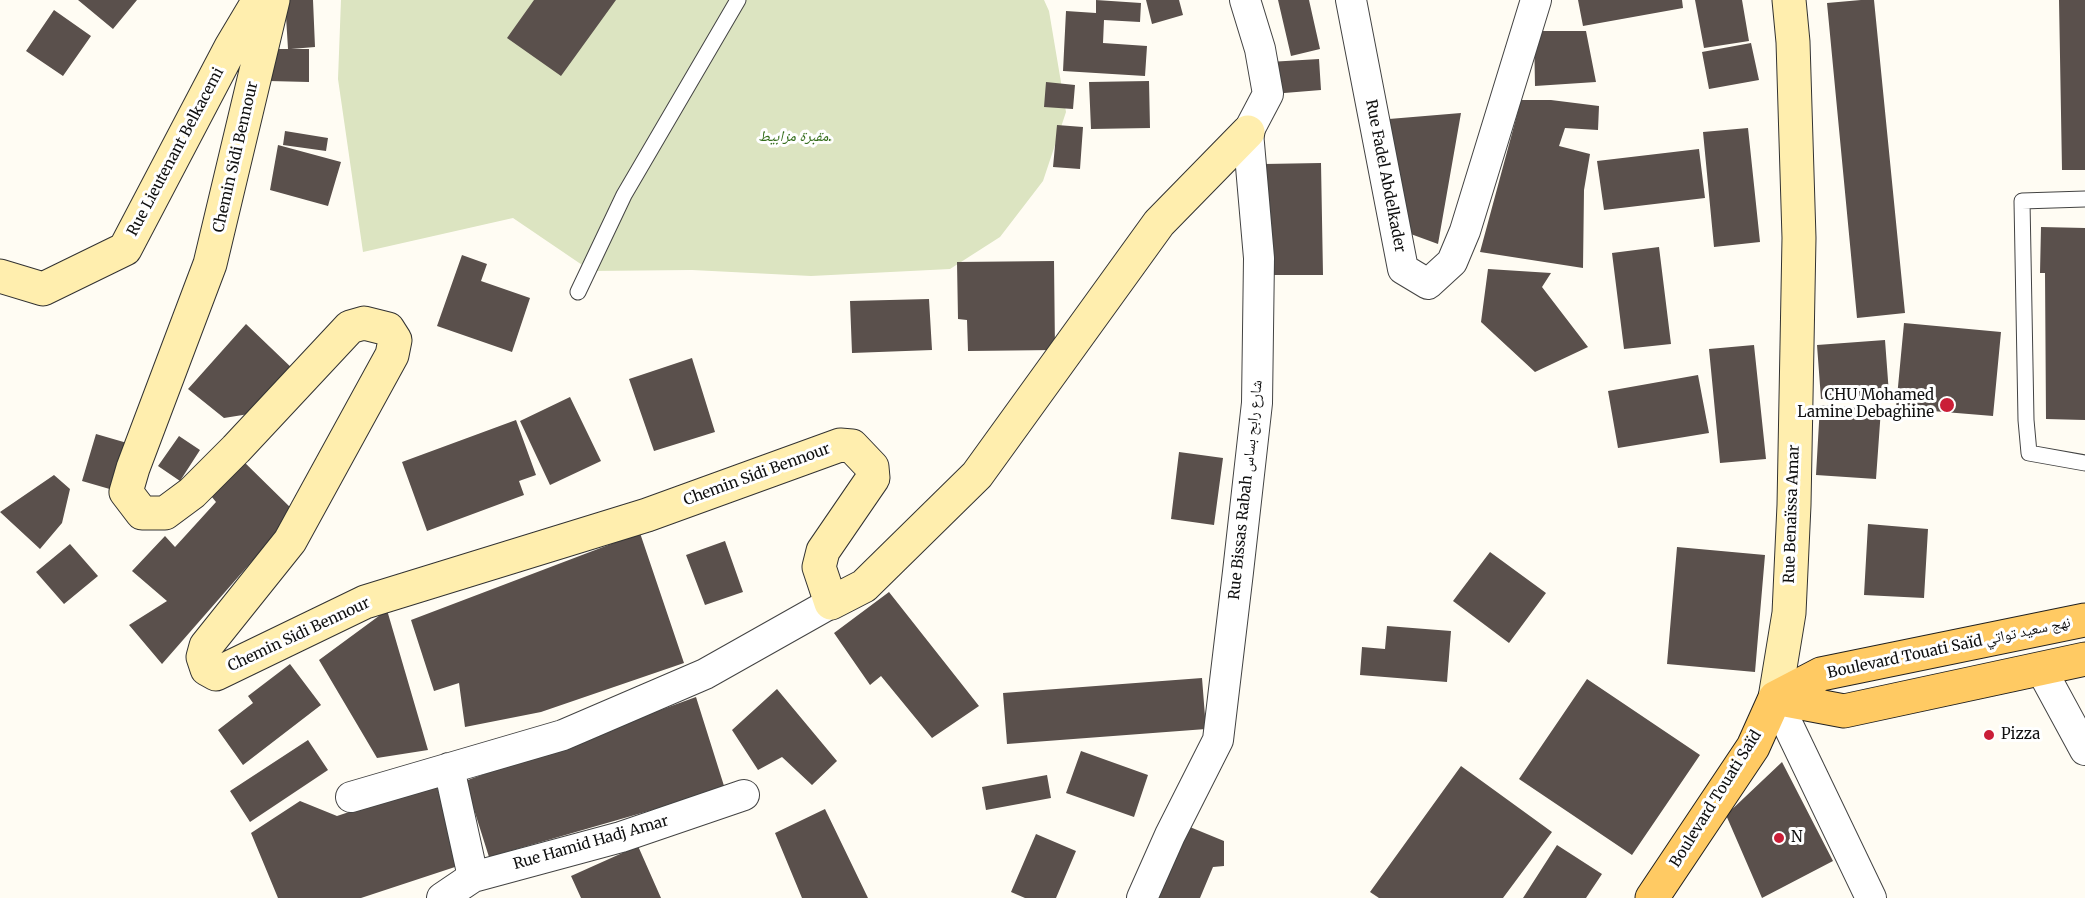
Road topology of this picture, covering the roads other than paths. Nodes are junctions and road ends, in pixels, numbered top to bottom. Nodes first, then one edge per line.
1 (259, 0) edge
2 (273, 0) edge
3 (738, 0) edge
4 (1245, 0) edge
5 (1351, 0) edge
6 (1536, 0) edge
7 (1789, 0) edge
8 (1248, 132) junction
9 (2085, 199) edge
10 (0, 276) edge
11 (578, 292) dead end
12 (2085, 463) edge
13 (831, 603) junction
14 (2085, 620) edge
15 (2085, 659) edge
16 (2041, 669) junction
17 (1775, 698) junction
18 (2085, 750) edge
19 (448, 768) junction
20 (744, 795) dead end
21 (351, 797) dead end
22 (473, 877) junction
23 (442, 898) edge
24 (1142, 898) edge
25 (1652, 898) edge
26 (1871, 898) edge

1 - 10 street, Rue Lieutenant Belkacemi
2 - 13 street, Chemin Sidi Bennour
3 - 11 lane
4 - 8 street
5 - 6 street, Rue Fadel Abdelkader
7 - 17 street, Rue Benaïssa Amar
8 - 13 street
8 - 24 street, Rue Bissas Rabah شارع رابح بساس
9 - 12 lane
13 - 19 street
14 - 17 main road, Boulevard Touati Saïd نهج سعيد تواتي
15 - 16 main road
16 - 17 main road
16 - 18 street
17 - 25 main road, Boulevard Touati Saïd
17 - 26 street
19 - 21 street
19 - 22 street
20 - 22 street, Rue Hamid Hadj Amar
22 - 23 street, Rue Hamid Hadj Amar

